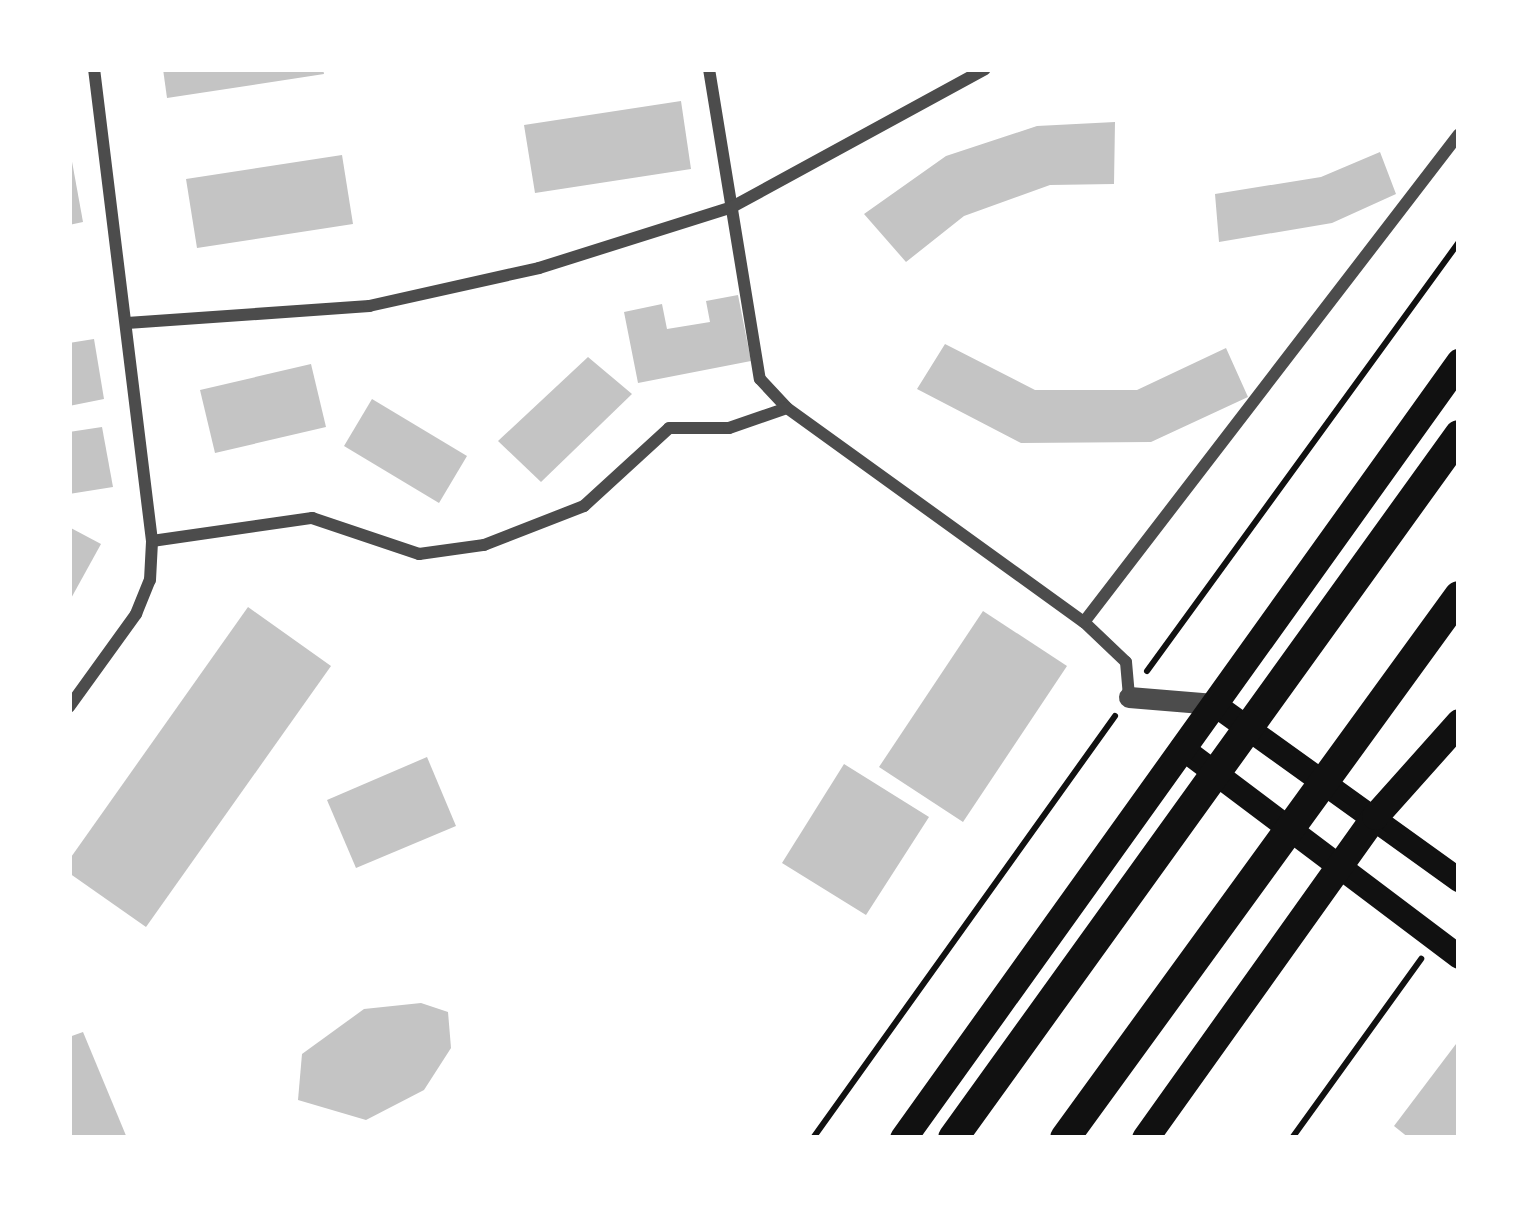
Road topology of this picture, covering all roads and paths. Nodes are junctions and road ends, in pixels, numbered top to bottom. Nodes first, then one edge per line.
1 (94, 69) edge
2 (709, 69) edge
3 (986, 69) edge
4 (1459, 134) edge
5 (732, 207) junction
6 (1459, 242) edge
7 (127, 323) junction
8 (1459, 362) edge
9 (787, 408) junction
10 (1459, 435) edge
11 (152, 541) junction
12 (1459, 596) edge
13 (1084, 622) junction
14 (1129, 697) junction
15 (1214, 704) junction
16 (69, 707) edge
17 (1459, 722) edge
18 (1182, 748) junction
19 (1375, 816) junction
20 (1336, 867) junction
21 (1459, 880) edge
22 (1436, 940) junction
23 (1459, 957) edge
24 (813, 1138) edge
25 (903, 1138) edge
26 (953, 1138) edge
27 (1065, 1138) edge
28 (1145, 1138) edge
29 (1292, 1138) edge

1 - 7 street
2 - 5 street
3 - 5 street
4 - 13 street
5 - 7 street
5 - 9 street
6 - 14 path
7 - 11 street
8 - 15 main road
9 - 11 street
9 - 13 street
10 - 26 highway
11 - 16 street
12 - 27 highway
13 - 14 street
14 - 15 street
14 - 24 path
15 - 18 main road
15 - 19 main road
17 - 19 main road
18 - 20 main road
18 - 25 main road
19 - 20 main road
19 - 21 main road
20 - 22 main road
20 - 28 main road
22 - 23 main road
22 - 29 path

